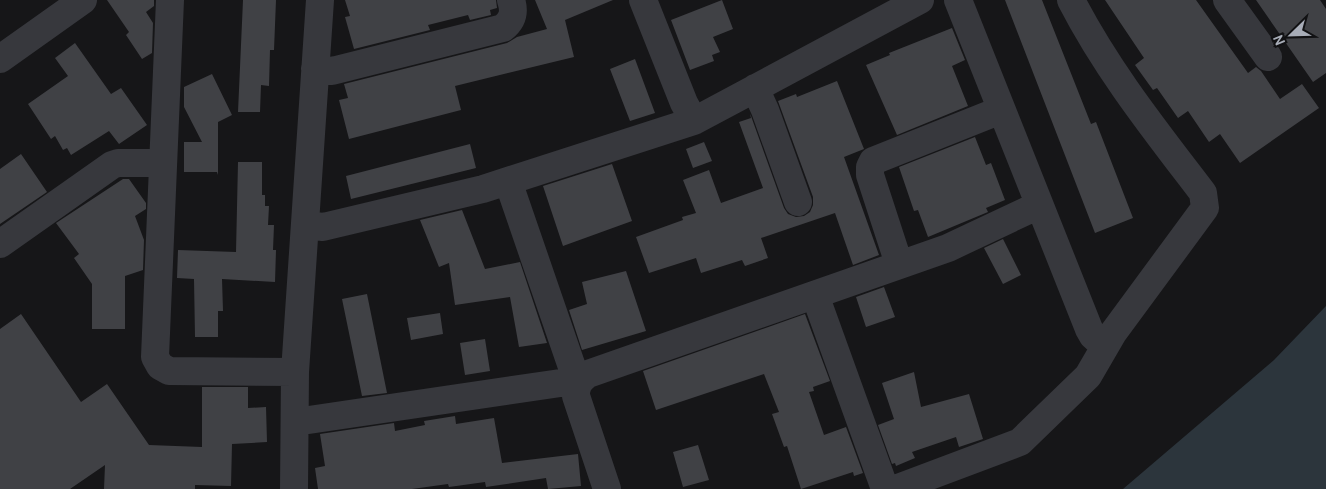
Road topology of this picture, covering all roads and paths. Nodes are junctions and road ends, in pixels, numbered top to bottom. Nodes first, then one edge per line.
1 (83, 0) edge
2 (170, 0) edge
3 (320, 0) edge
4 (511, 0) edge
5 (643, 0) edge
6 (920, 0) edge
7 (958, 0) edge
8 (1071, 0) edge
9 (1226, 0) edge
10 (1268, 57) dead end
11 (0, 59) edge
12 (315, 69) junction
13 (755, 88) junction
14 (1001, 110) junction
15 (694, 121) junction
16 (162, 162) junction
17 (508, 181) junction
18 (798, 202) dead end
19 (1039, 205) junction
20 (306, 225) junction
21 (0, 244) edge
22 (899, 264) junction
23 (815, 295) junction
24 (1104, 346) junction
25 (295, 372) junction
26 (581, 380) junction
27 (295, 422) junction
28 (294, 489) edge
29 (607, 489) edge
30 (885, 489) edge
31 (895, 489) edge

1 - 11 street
2 - 16 street
3 - 12 street
4 - 12 street
5 - 15 street
6 - 13 street
7 - 14 street
8 - 24 street
9 - 10 street
12 - 20 street
13 - 15 street
13 - 18 street
14 - 19 street
14 - 22 street
15 - 17 street
16 - 21 street
16 - 25 street
17 - 20 street
17 - 26 street
19 - 22 street
19 - 24 street
20 - 25 street
22 - 23 street
23 - 26 street
23 - 30 street
24 - 31 street
25 - 27 street
26 - 27 street
26 - 29 street
27 - 28 street

